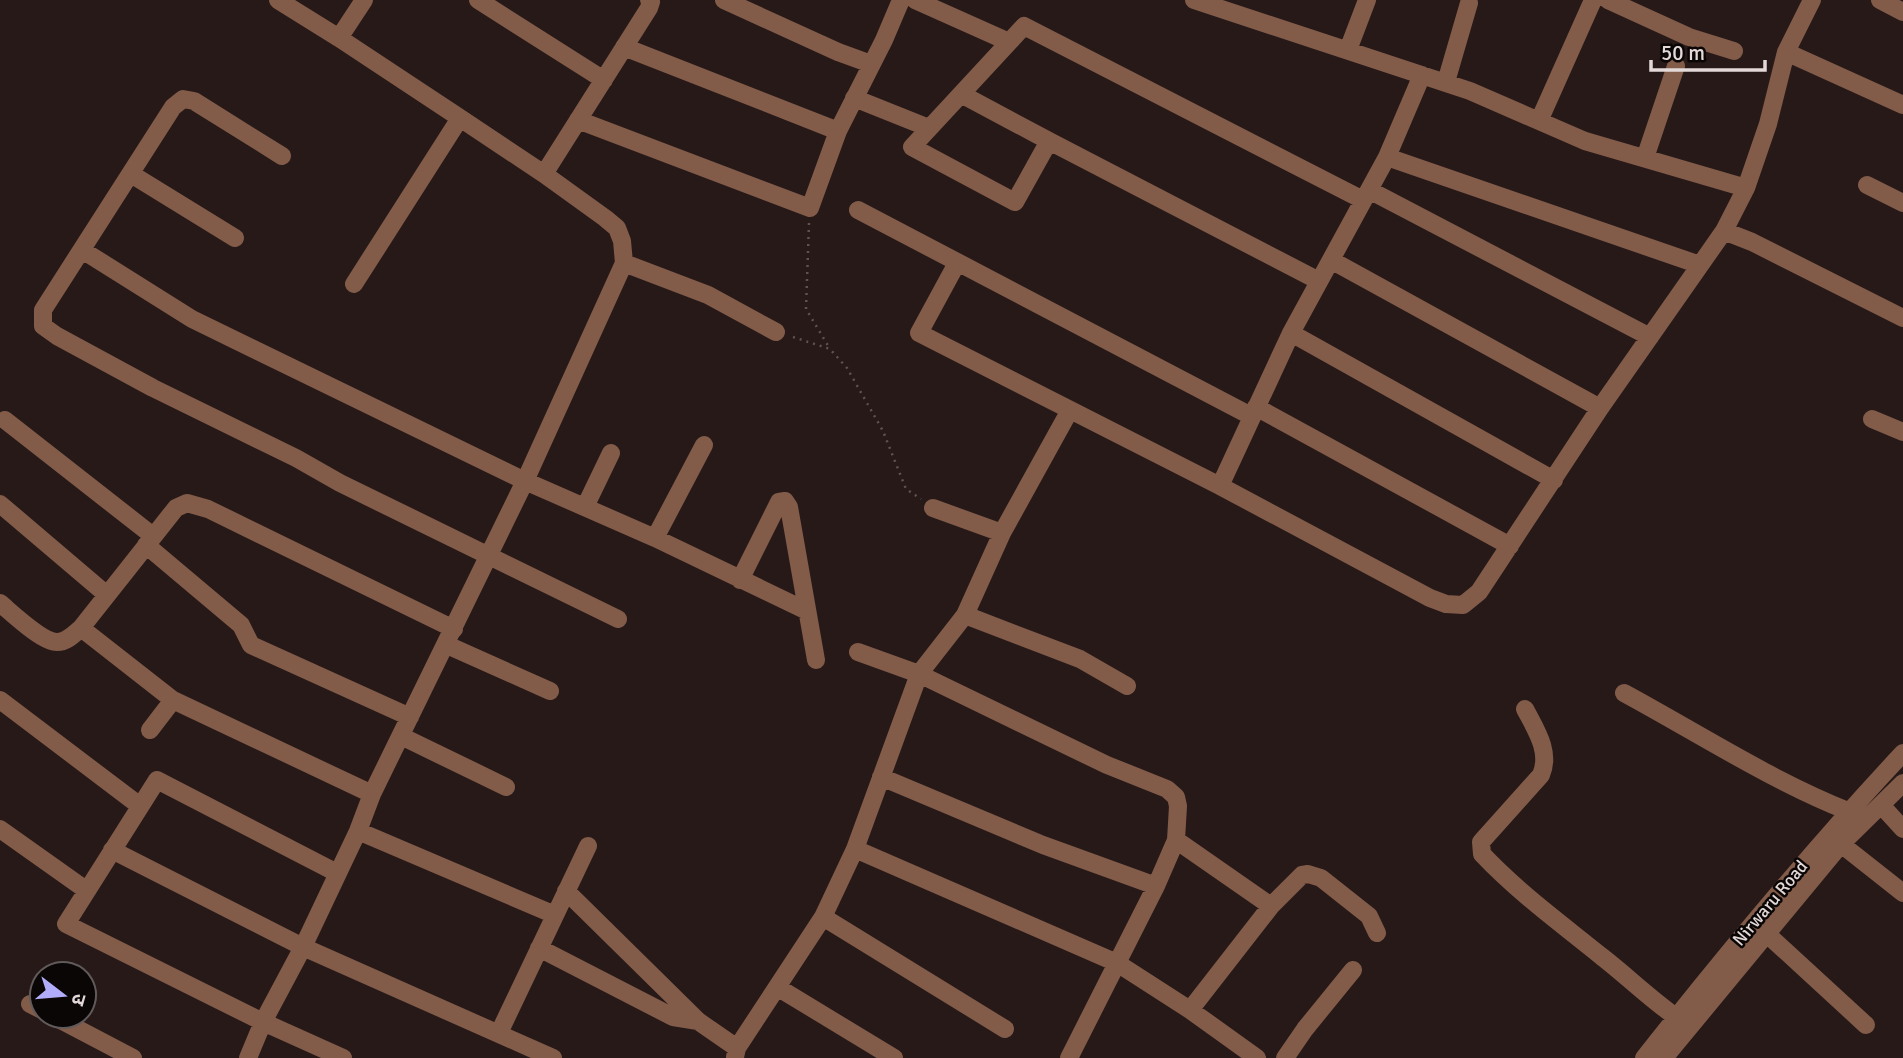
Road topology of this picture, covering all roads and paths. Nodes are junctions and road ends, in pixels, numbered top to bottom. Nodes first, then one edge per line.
1 (278, 0) edge
2 (364, 0) edge
3 (478, 0) edge
4 (649, 0) edge
5 (724, 0) edge
6 (901, 0) edge
7 (915, 0) edge
8 (1194, 0) edge
9 (1367, 0) edge
10 (1593, 0) edge
11 (1608, 0) edge
12 (1812, 0) edge
13 (1880, 0) edge
14 (1469, 3) dead end
15 (1232, 6) edge
16 (1903, 12) edge
17 (340, 38) junction
18 (1009, 42) junction
19 (624, 47) junction
20 (1348, 50) junction
21 (1734, 51) dead end
22 (1786, 52) junction
23 (872, 64) junction
24 (1676, 66) dead end
25 (1422, 75) junction
26 (604, 80) junction
27 (1446, 82) junction
28 (961, 94) junction
29 (854, 98) junction
30 (1903, 105) edge
31 (460, 117) junction
32 (578, 120) junction
33 (1539, 121) junction
34 (929, 128) junction
35 (838, 131) junction
36 (1049, 142) junction
37 (282, 156) dead end
38 (1387, 157) junction
39 (1645, 158) junction
40 (131, 174) junction
41 (544, 174) junction
42 (1867, 185) dead end
43 (1746, 188) junction
44 (1366, 195) junction
45 (1903, 203) edge
46 (810, 208) junction
47 (858, 210) dead end
48 (1724, 231) junction
49 (235, 237) dead end
50 (82, 250) junction
51 (1331, 260) junction
52 (624, 263) junction
53 (957, 263) junction
54 (1700, 265) junction
55 (1319, 281) junction
56 (355, 284) dead end
57 (1903, 318) edge
58 (776, 332) joint
59 (1291, 333) junction
60 (1650, 337) junction
61 (830, 349) junction
62 (1600, 408) junction
63 (1070, 410) junction
64 (1254, 411) junction
65 (1872, 419) dead end
66 (5, 420) dead end
67 (1903, 432) edge
68 (704, 445) dead end
69 (611, 453) dead end
70 (1554, 480) junction
71 (525, 481) junction
72 (1220, 486) junction
73 (0, 504) edge
74 (585, 507) junction
75 (933, 508) joint
76 (1002, 533) junction
77 (655, 537) junction
78 (150, 541) junction
79 (1510, 546) junction
80 (489, 557) junction
81 (740, 580) junction
82 (107, 595) junction
83 (0, 603) edge
84 (807, 611) junction
85 (965, 615) junction
86 (618, 619) dead end
87 (81, 628) junction
88 (451, 637) junction
89 (858, 652) dead end
90 (816, 660) dead end
91 (919, 674) junction
92 (1127, 686) dead end
93 (550, 691) dead end
94 (1624, 693) dead end
95 (0, 700) edge
96 (173, 700) junction
97 (1525, 709) dead end
98 (410, 717) junction
99 (150, 730) dead end
100 (401, 736) junction
101 (1903, 753) edge
102 (881, 777) junction
103 (1903, 783) edge
104 (506, 787) dead end
105 (372, 794) junction
106 (140, 806) junction
107 (1882, 806) junction
108 (1848, 811) junction
109 (0, 829) edge
110 (1903, 829) edge
111 (358, 831) junction
112 (1176, 840) junction
113 (1842, 844) junction
114 (588, 846) dead end
115 (855, 849) junction
116 (112, 850) junction
117 (337, 873) junction
118 (1156, 886) junction
119 (86, 890) junction
120 (566, 891) junction
121 (1903, 893) edge
122 (1271, 906) junction
123 (555, 915) junction
124 (823, 917) junction
125 (1377, 933) dead end
126 (1767, 934) junction
127 (303, 947) junction
128 (539, 948) junction
129 (1116, 964) junction
130 (1353, 970) dead end
131 (777, 987) junction
132 (1190, 1010) junction
133 (1676, 1017) junction
134 (698, 1021) junction
135 (263, 1022) junction
136 (1866, 1025) dead end
137 (1005, 1029) dead end
138 (80, 1030) edge
139 (499, 1033) junction
140 (736, 1053) edge
141 (1071, 1057) edge
142 (133, 1058) edge
143 (248, 1058) edge
144 (343, 1058) edge
145 (553, 1058) edge
146 (894, 1058) edge
147 (1257, 1058) edge
148 (1285, 1058) edge
149 (1644, 1058) edge
150 (1664, 1058) edge

1 - 17 street
2 - 17 street
3 - 26 street
4 - 19 street
5 - 23 street
6 - 23 street
7 - 18 street
8 - 15 street
9 - 20 street
10 - 33 street
11 - 21 street
12 - 22 street
13 - 16 street
14 - 27 street
15 - 20 street
17 - 31 street
18 - 28 street
18 - 44 street
19 - 26 street
19 - 35 street
20 - 25 street
22 - 30 street
22 - 43 street
23 - 29 street
24 - 39 street
25 - 27 street
25 - 38 street
26 - 32 street
27 - 33 street
28 - 34 street
28 - 36 street
29 - 34 street
29 - 35 street
31 - 41 street
31 - 56 street
32 - 41 street
32 - 46 street
33 - 39 street
34 - 36 street
35 - 46 street
36 - 55 street
37 - 40 street
38 - 44 street
38 - 54 street
39 - 43 street
40 - 49 street
40 - 50 street
41 - 52 street
42 - 45 street
43 - 48 street
44 - 51 street
44 - 60 street
46 - 61 path
47 - 53 street
48 - 54 street
48 - 57 street
50 - 71 street
50 - 80 street
51 - 55 street
51 - 62 street
52 - 58 street
52 - 71 street
53 - 63 street
53 - 64 street
54 - 60 street
55 - 59 street
58 - 61 path
59 - 64 street
59 - 70 street
60 - 62 street
61 - 75 path
62 - 70 street
63 - 72 street
63 - 76 street
64 - 72 street
64 - 79 street
65 - 67 street
66 - 78 street
68 - 77 street
69 - 74 street
70 - 79 street
71 - 74 street
71 - 80 street
72 - 79 street
73 - 82 street
74 - 77 street
75 - 76 street
76 - 85 street
77 - 81 street
78 - 82 street
78 - 88 street
78 - 98 street
80 - 86 street
80 - 88 street
81 - 84 street
81 - 84 street
82 - 87 street
83 - 87 street
84 - 90 street
85 - 91 street
85 - 92 street
87 - 96 street
88 - 93 street
88 - 98 street
89 - 91 street
91 - 102 street
91 - 112 street
94 - 108 street
95 - 106 street
96 - 99 street
96 - 105 street
97 - 133 street
98 - 100 street
100 - 104 street
100 - 105 street
101 - 108 street, Nirwaru Road
102 - 115 street
102 - 118 street
103 - 107 street, Nirwaru Road
105 - 111 street
106 - 116 street
106 - 117 street
107 - 110 street
107 - 113 street, Nirwaru Road
108 - 133 street, Nirwaru Road
109 - 119 street
111 - 117 street
111 - 123 street
112 - 118 street
112 - 122 street
113 - 121 street
113 - 126 street, Nirwaru Road
114 - 120 street
115 - 124 street
115 - 129 street
116 - 119 street
116 - 127 street
117 - 127 street
118 - 129 street
119 - 135 street
120 - 123 street
120 - 134 street
122 - 125 street
122 - 132 street
123 - 128 street
124 - 131 street
124 - 137 street
126 - 136 street
126 - 150 street, Nirwaru Road
127 - 135 street
127 - 139 street
128 - 134 street
128 - 139 street
129 - 132 street
129 - 141 street
130 - 148 street
131 - 140 street
131 - 146 street
132 - 147 street
133 - 149 street, Nirwaru Road
134 - 140 street
135 - 143 street
135 - 144 street
138 - 142 street
139 - 145 street

